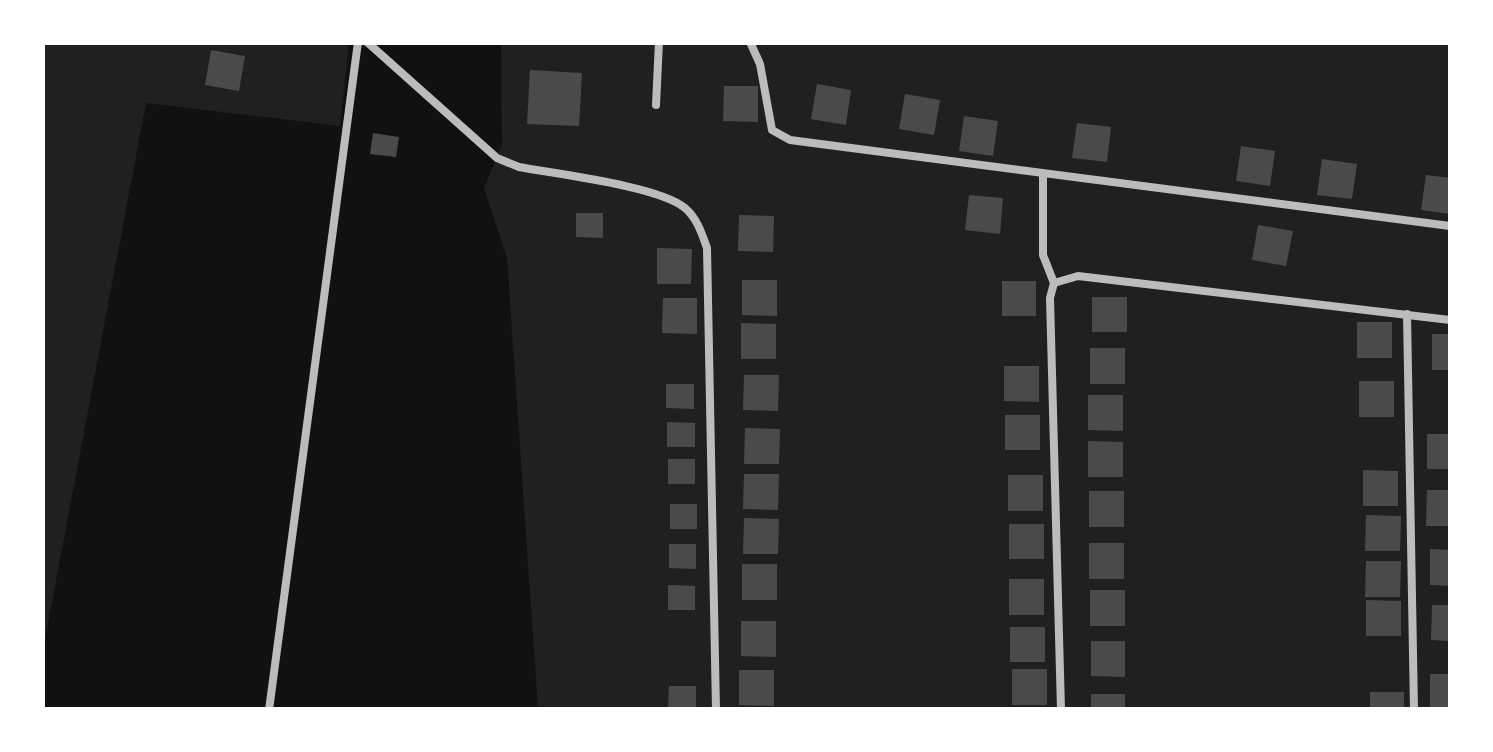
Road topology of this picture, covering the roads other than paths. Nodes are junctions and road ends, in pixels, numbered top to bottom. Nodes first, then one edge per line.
1 (358, 42) edge
2 (368, 42) edge
3 (658, 42) edge
4 (750, 42) edge
5 (656, 105) dead end
6 (1043, 174) junction
7 (1450, 226) edge
8 (1054, 283) junction
9 (1407, 314) junction
10 (1450, 320) edge
11 (269, 710) edge
12 (716, 710) edge
13 (1061, 710) edge
14 (1414, 710) edge

1 - 11 lane
2 - 12 lane
3 - 5 lane
4 - 6 lane
6 - 7 lane
6 - 8 lane
8 - 9 lane
8 - 13 lane
9 - 10 lane
9 - 14 lane

